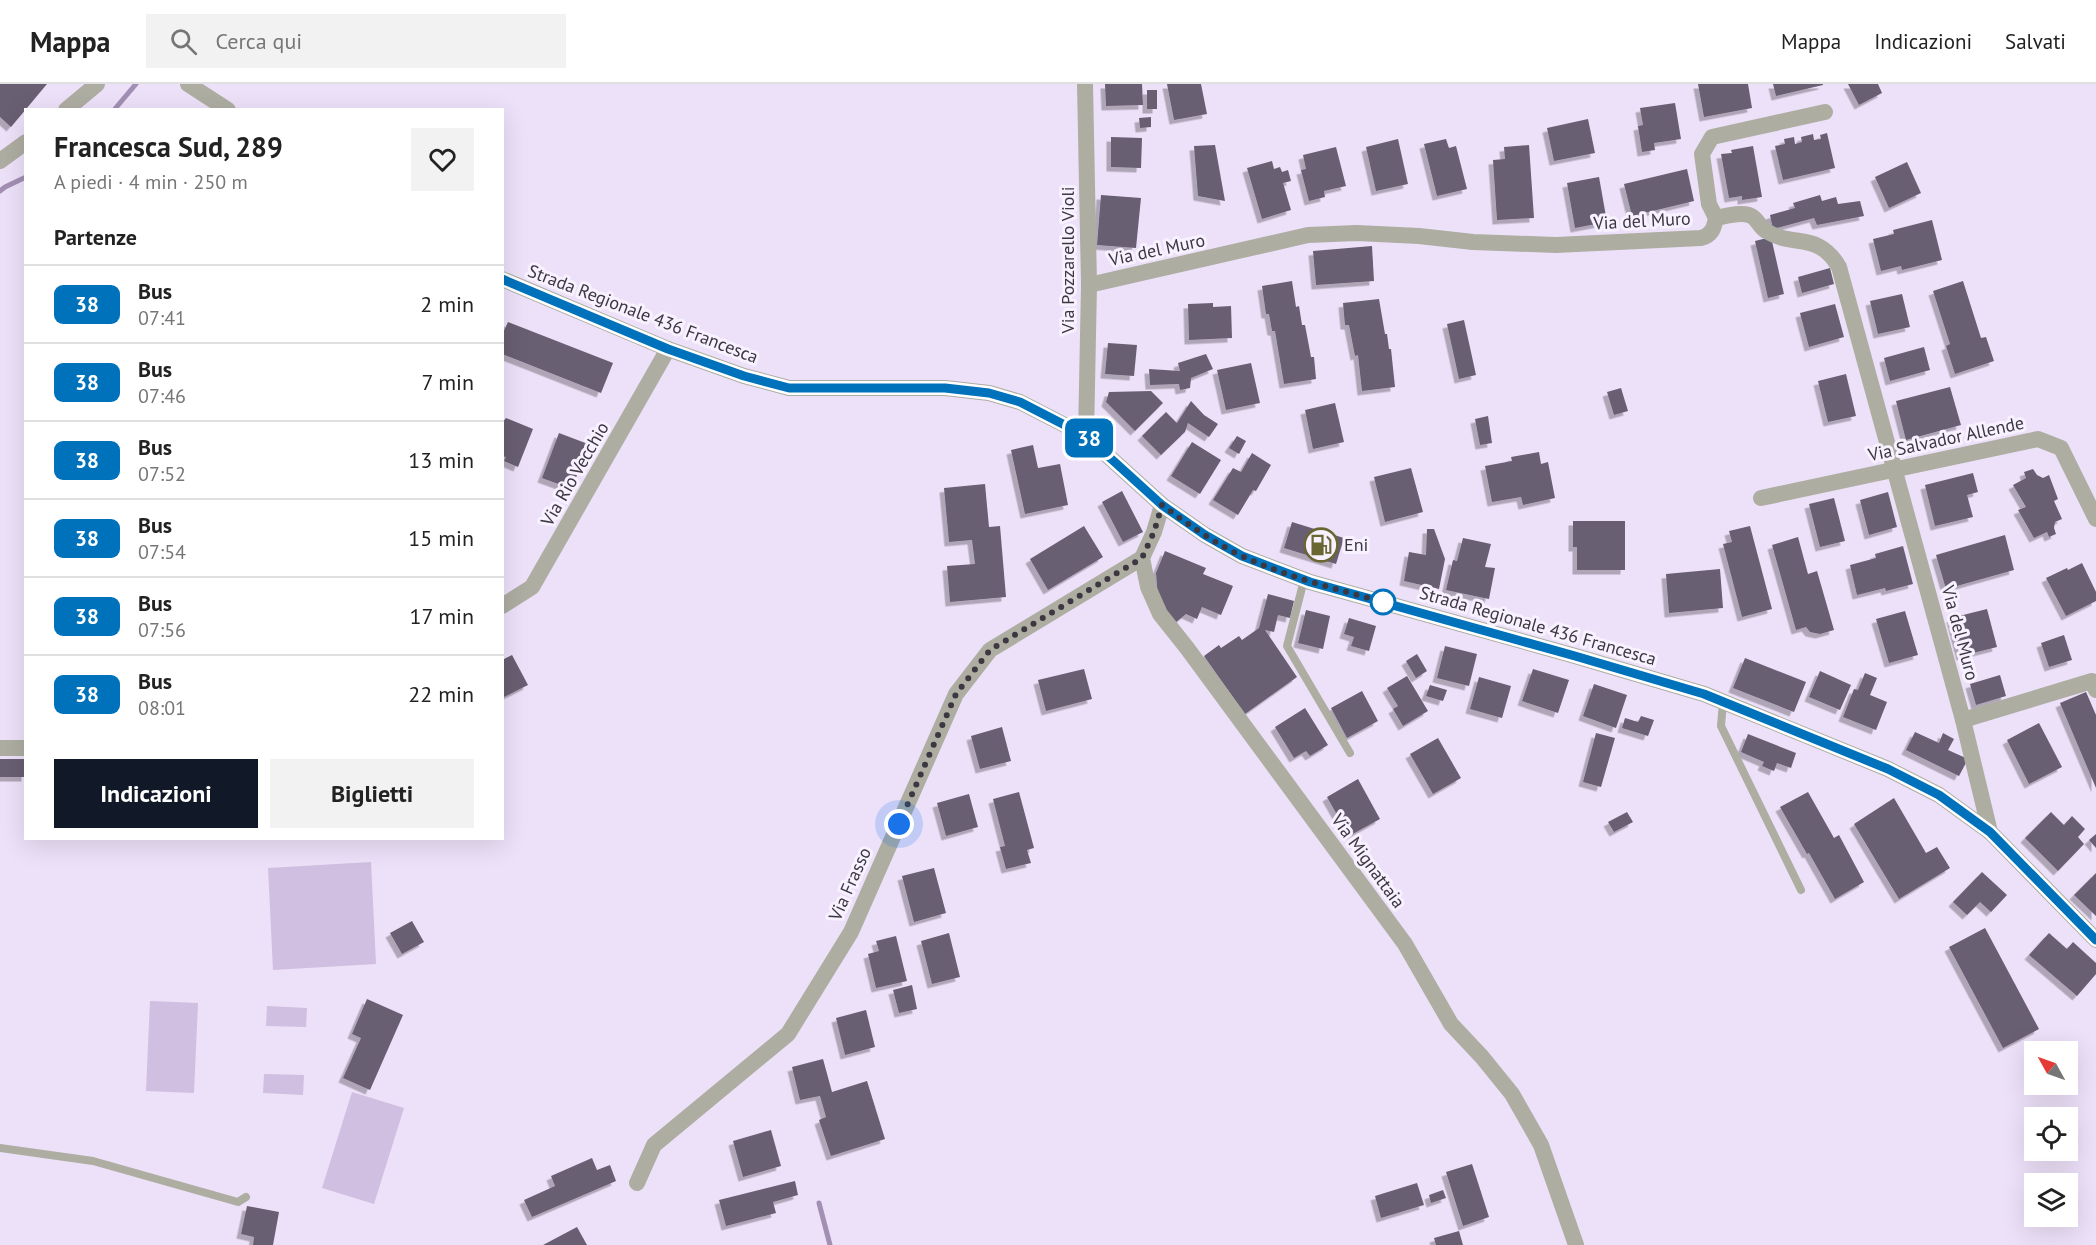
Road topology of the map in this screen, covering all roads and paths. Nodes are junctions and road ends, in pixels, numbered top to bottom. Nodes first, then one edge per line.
1 (97, 84) edge
2 (188, 84) edge
3 (1085, 84) edge
4 (68, 108) edge
5 (225, 108) edge
6 (1825, 112) dead end
7 (24, 143) edge
8 (0, 161) edge
9 (1716, 218) junction
10 (504, 280) edge
11 (1089, 285) junction
12 (668, 349) junction
13 (1086, 436) junction
14 (1896, 471) junction
15 (1761, 498) dead end
16 (1162, 505) junction
17 (2096, 519) edge
18 (1142, 558) junction
19 (1304, 580) junction
20 (504, 605) edge
21 (2096, 690) edge
22 (1723, 702) junction
23 (1963, 720) junction
24 (0, 748) edge
25 (24, 748) edge
26 (1350, 753) dead end
27 (1990, 832) junction
28 (1801, 890) dead end
29 (2096, 940) edge
30 (0, 1148) edge
31 (637, 1183) dead end
32 (246, 1197) dead end
33 (1576, 1245) edge

1 - 4 street
2 - 5 street
3 - 11 street, Via Pozzarello Violi
6 - 9 street
7 - 8 street
9 - 11 street, Via del Muro
9 - 14 street, Via del Muro
10 - 12 street, Strada Regionale 436 Francesca
11 - 13 street, Via Pozzarello Violi
12 - 13 street, Strada Regionale 436 Francesca
12 - 20 street, Via Rio Vecchio
13 - 16 street, Strada Regionale 436 Francesca
14 - 15 street, Via Salvador Allende
14 - 17 street, Via Salvador Allende
14 - 23 street, Via del Muro
16 - 18 street
16 - 19 street, Strada Regionale 436 Francesca
18 - 31 street, Via Frasso
18 - 33 street, Via Mignattaia
19 - 22 street, Strada Regionale 436 Francesca
19 - 26 lane
21 - 23 street
22 - 27 street, Strada Regionale 436 Francesca
22 - 28 lane
23 - 27 street, Via del Muro
24 - 25 street
27 - 29 street, Strada Regionale 436 Francesca
30 - 32 lane

